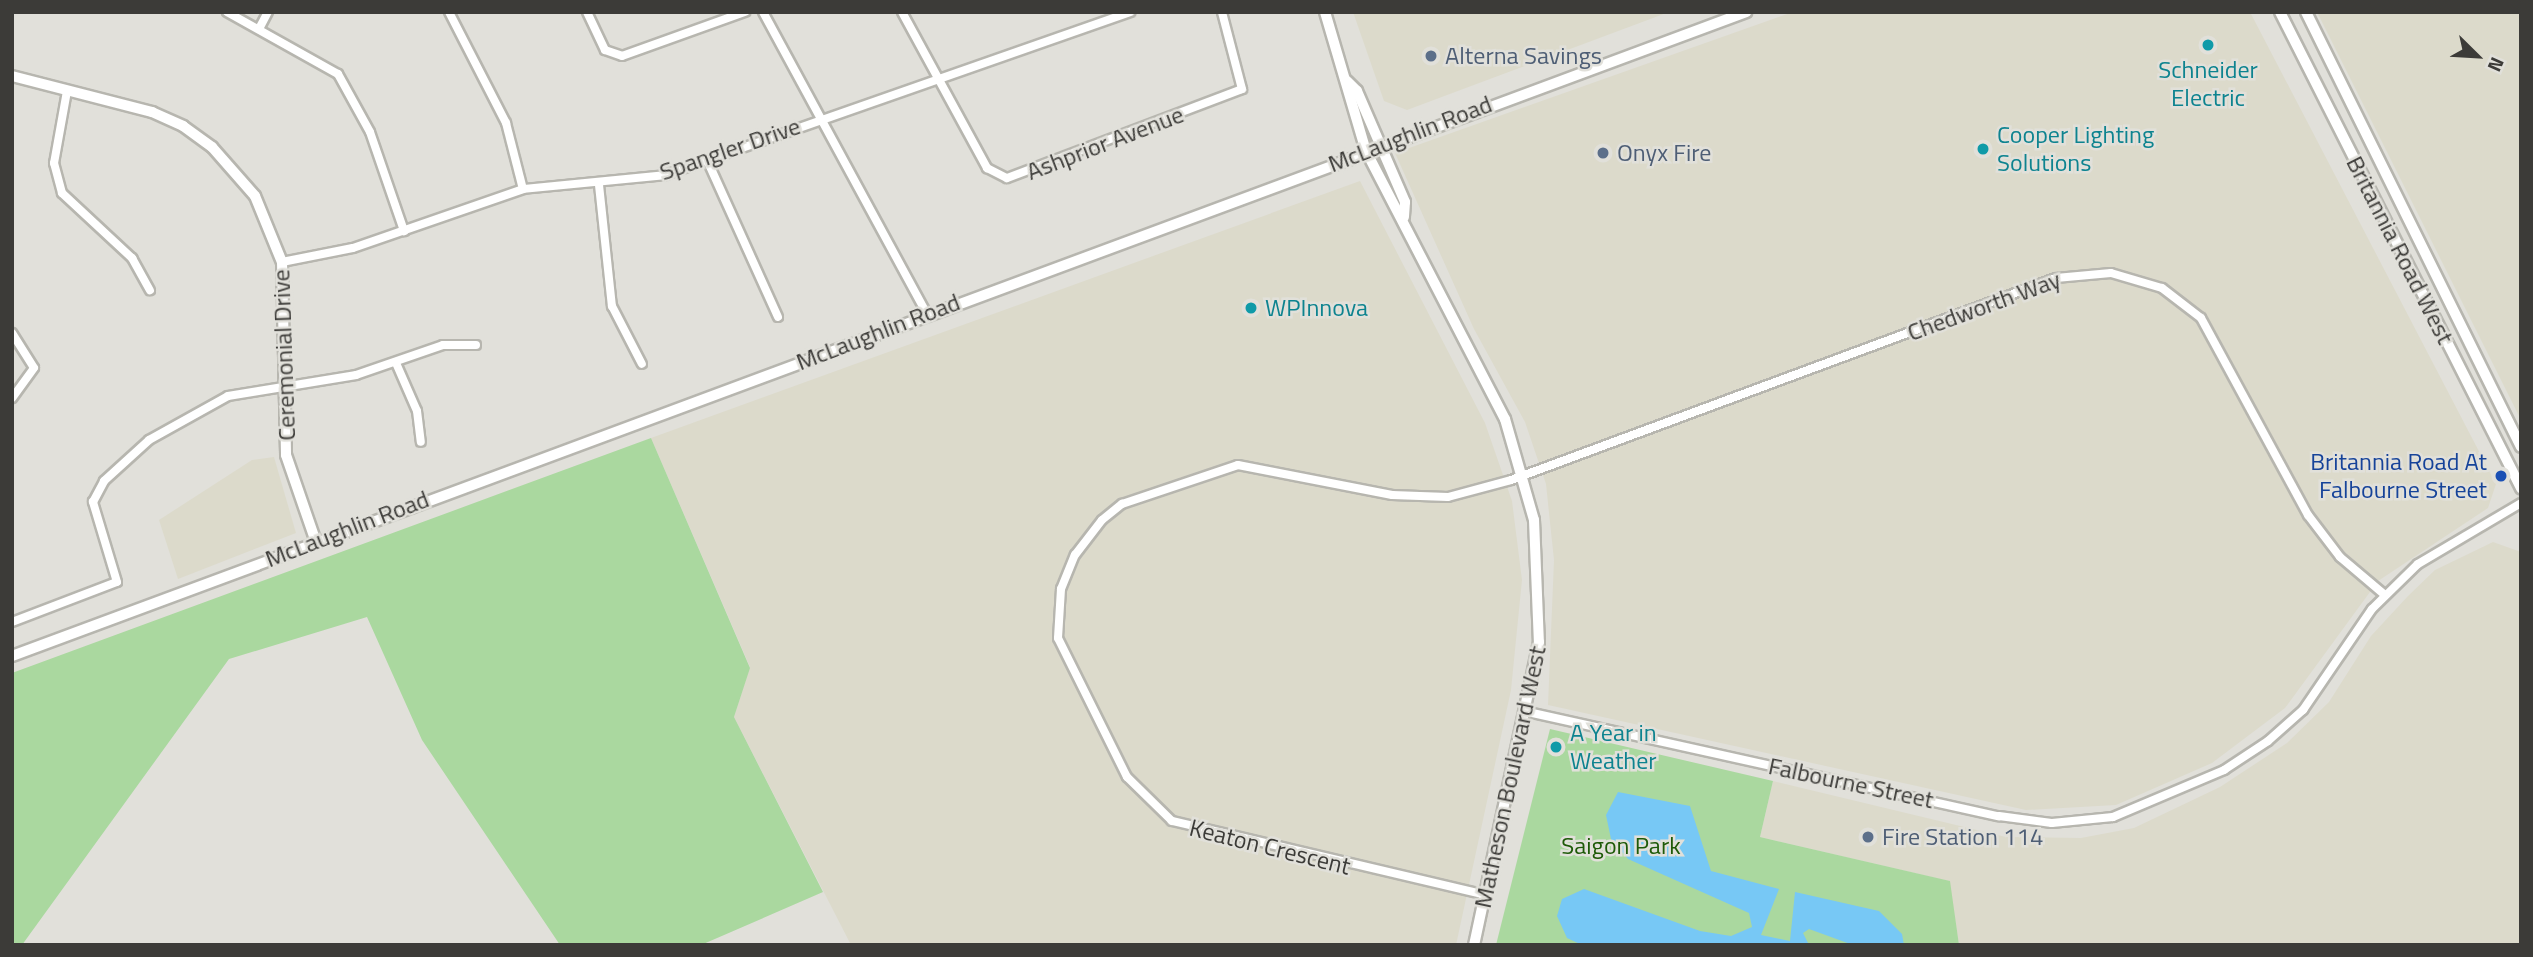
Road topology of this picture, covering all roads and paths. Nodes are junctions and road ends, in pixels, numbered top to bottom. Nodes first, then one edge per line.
1 (227, 12) edge
2 (268, 12) edge
3 (449, 12) edge
4 (587, 12) edge
5 (745, 12) edge
6 (764, 12) edge
7 (902, 12) edge
8 (1130, 12) edge
9 (1222, 12) edge
10 (1325, 12) edge
11 (2280, 12) edge
12 (2306, 12) edge
13 (1743, 13) edge
14 (260, 27) junction
15 (12, 76) edge
16 (938, 80) junction
17 (1347, 81) junction
18 (67, 91) junction
19 (821, 117) junction
20 (1380, 145) junction
21 (1366, 151) junction
22 (708, 162) junction
23 (599, 185) junction
24 (523, 189) junction
25 (1404, 217) junction
26 (404, 231) junction
27 (282, 262) junction
28 (150, 290) dead end
29 (927, 314) junction
30 (778, 317) dead end
31 (12, 332) edge
32 (475, 345) dead end
33 (396, 363) junction
34 (642, 364) dead end
35 (285, 388) junction
36 (12, 398) edge
37 (421, 442) dead end
38 (2521, 447) edge
39 (1526, 474) junction
40 (2521, 488) edge
41 (2521, 503) edge
42 (316, 542) junction
43 (2385, 596) junction
44 (12, 622) edge
45 (12, 656) edge
46 (1528, 712) junction
47 (1486, 895) junction
48 (1474, 945) edge

1 - 14 street
2 - 14 street
3 - 24 street
4 - 5 street
6 - 19 street
7 - 16 street
8 - 16 street, Spangler Drive
9 - 16 street, Ashprior Avenue
10 - 17 street, Matheson Boulevard West
11 - 40 main road, Britannia Road West
12 - 38 main road, Britannia Road West
13 - 20 street, McLaughlin Road
14 - 26 street
15 - 18 street, Ceremonial Drive
16 - 19 street, Spangler Drive
17 - 20 street, Matheson Boulevard West
17 - 21 street, Matheson Boulevard West
18 - 27 street, Ceremonial Drive
18 - 28 street
19 - 22 street, Spangler Drive
19 - 29 street
20 - 21 street, McLaughlin Road
20 - 25 street, Matheson Boulevard West
21 - 25 street, Matheson Boulevard West
21 - 29 street, McLaughlin Road
22 - 23 street, Spangler Drive
22 - 30 street
23 - 24 street, Spangler Drive
23 - 34 street
24 - 26 street, Spangler Drive
25 - 39 street, Matheson Boulevard West
26 - 27 street, Spangler Drive
27 - 35 street, Ceremonial Drive
29 - 42 street, McLaughlin Road
31 - 36 street
32 - 33 street
33 - 35 street
33 - 37 street
35 - 42 street, Ceremonial Drive
35 - 44 street
39 - 43 street, Chedworth Way
39 - 46 street, Matheson Boulevard West
39 - 47 street, Keaton Crescent
41 - 43 street, Falbourne Street
42 - 45 street, McLaughlin Road
43 - 46 street, Falbourne Street
46 - 47 street, Matheson Boulevard West
47 - 48 street, Matheson Boulevard West

